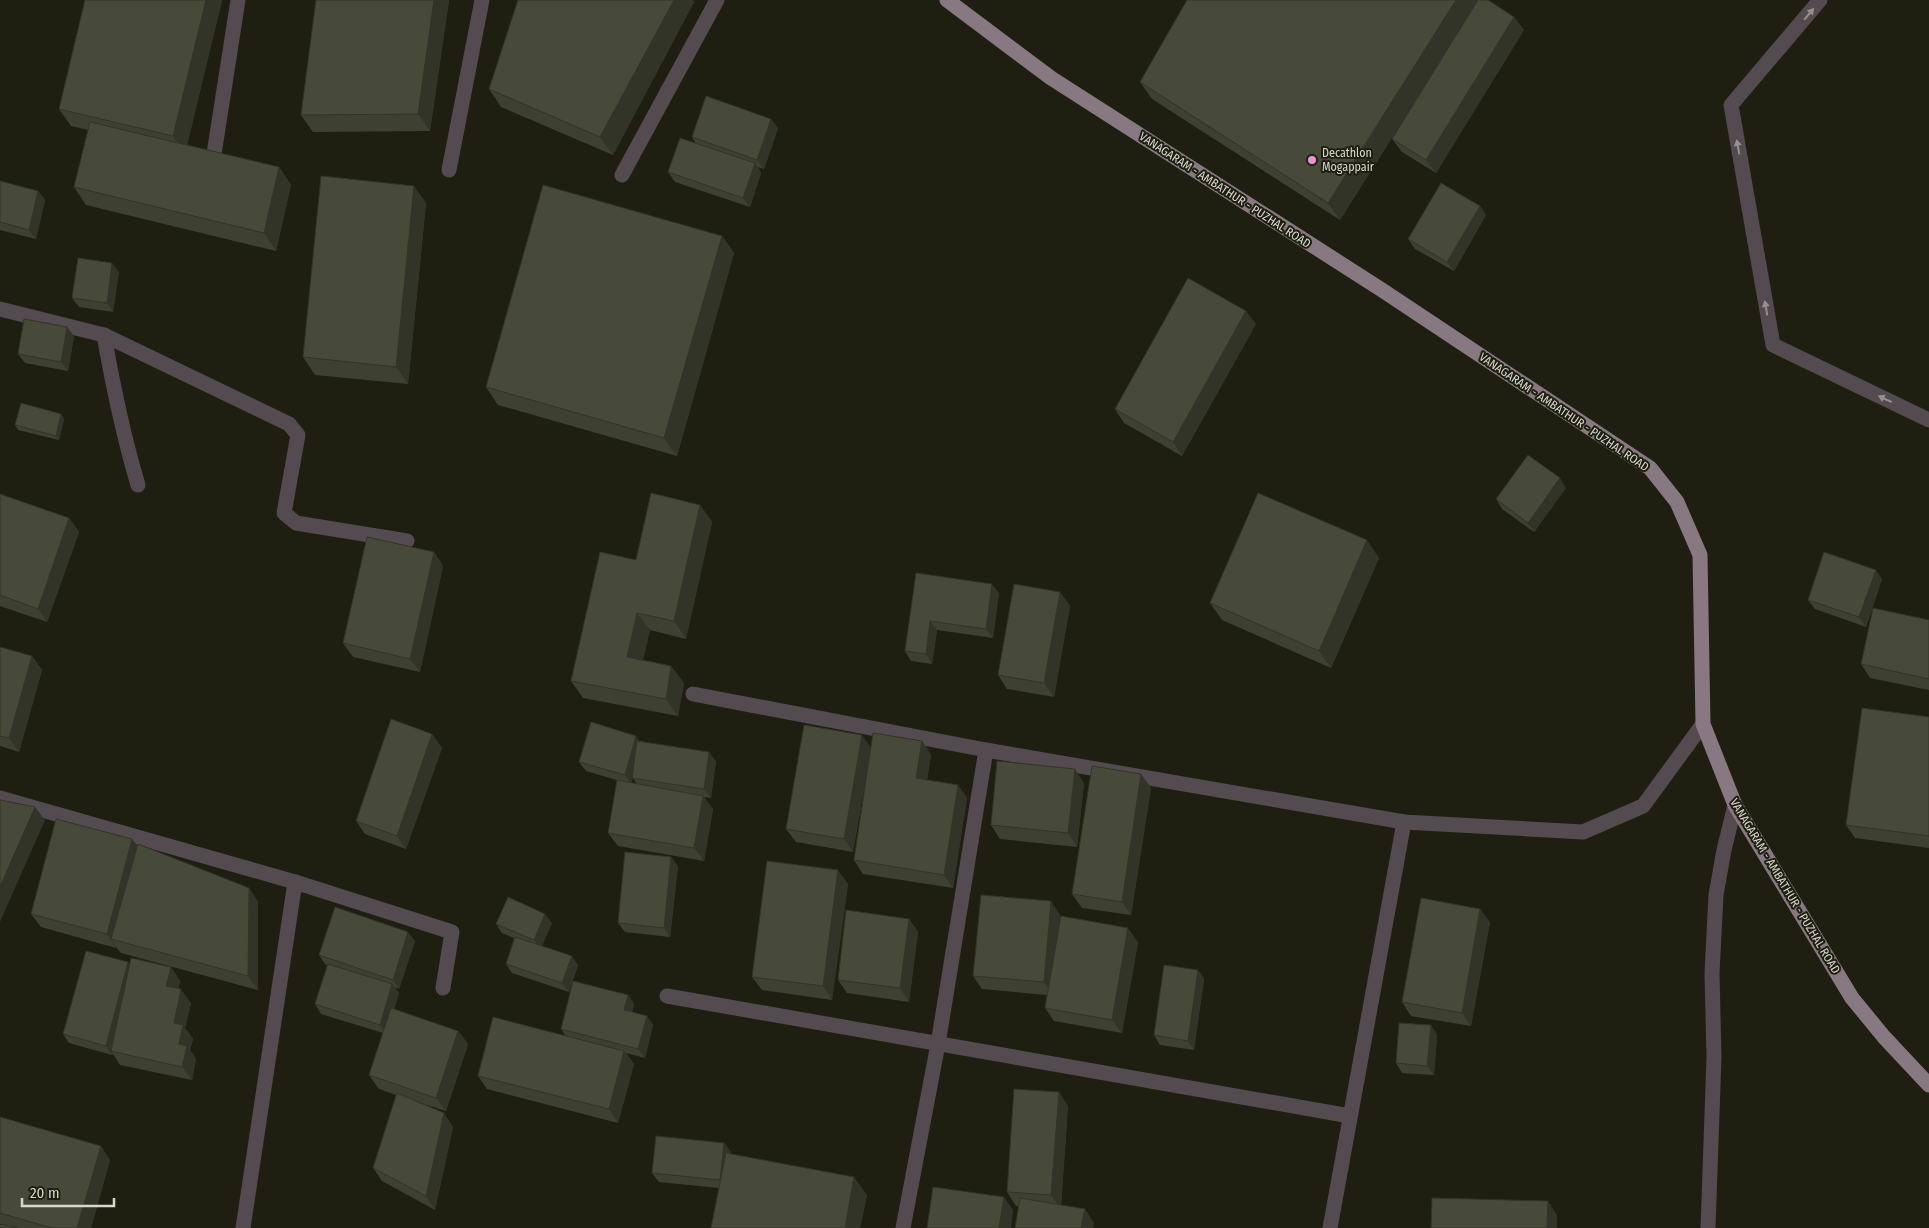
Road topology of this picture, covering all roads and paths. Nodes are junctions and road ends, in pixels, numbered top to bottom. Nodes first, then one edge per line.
1 (238, 0) edge
2 (482, 0) edge
3 (717, 0) edge
4 (948, 0) edge
5 (1820, 0) edge
6 (214, 154) edge
7 (449, 170) dead end
8 (622, 176) dead end
9 (0, 309) edge
10 (104, 335) junction
11 (1929, 420) edge
12 (138, 485) dead end
13 (407, 541) dead end
14 (693, 694) dead end
15 (1703, 724) junction
16 (986, 750) junction
17 (0, 798) edge
18 (1734, 805) junction
19 (1404, 822) junction
20 (295, 882) junction
21 (443, 988) dead end
22 (667, 996) dead end
23 (938, 1044) junction
24 (1929, 1085) edge
25 (1350, 1116) junction
26 (243, 1228) edge
27 (903, 1228) edge
28 (1330, 1228) edge
29 (1708, 1228) edge

1 - 6 street
2 - 7 street
3 - 8 street
4 - 15 main road, VANAGARAM - AMBATHUR - PUZHAL ROAD
11 -> 5 street
9 - 10 street
10 - 12 street
10 - 13 street
14 - 16 street
15 - 18 main road, VANAGARAM - AMBATHUR - PUZHAL ROAD
15 - 19 street
16 - 19 street
16 - 23 street
17 - 20 street
18 - 24 main road, VANAGARAM - AMBATHUR - PUZHAL ROAD
18 - 29 street
19 - 25 street
20 - 21 street
20 - 26 street
22 - 23 street
23 - 25 street
23 - 27 street
25 - 28 street

